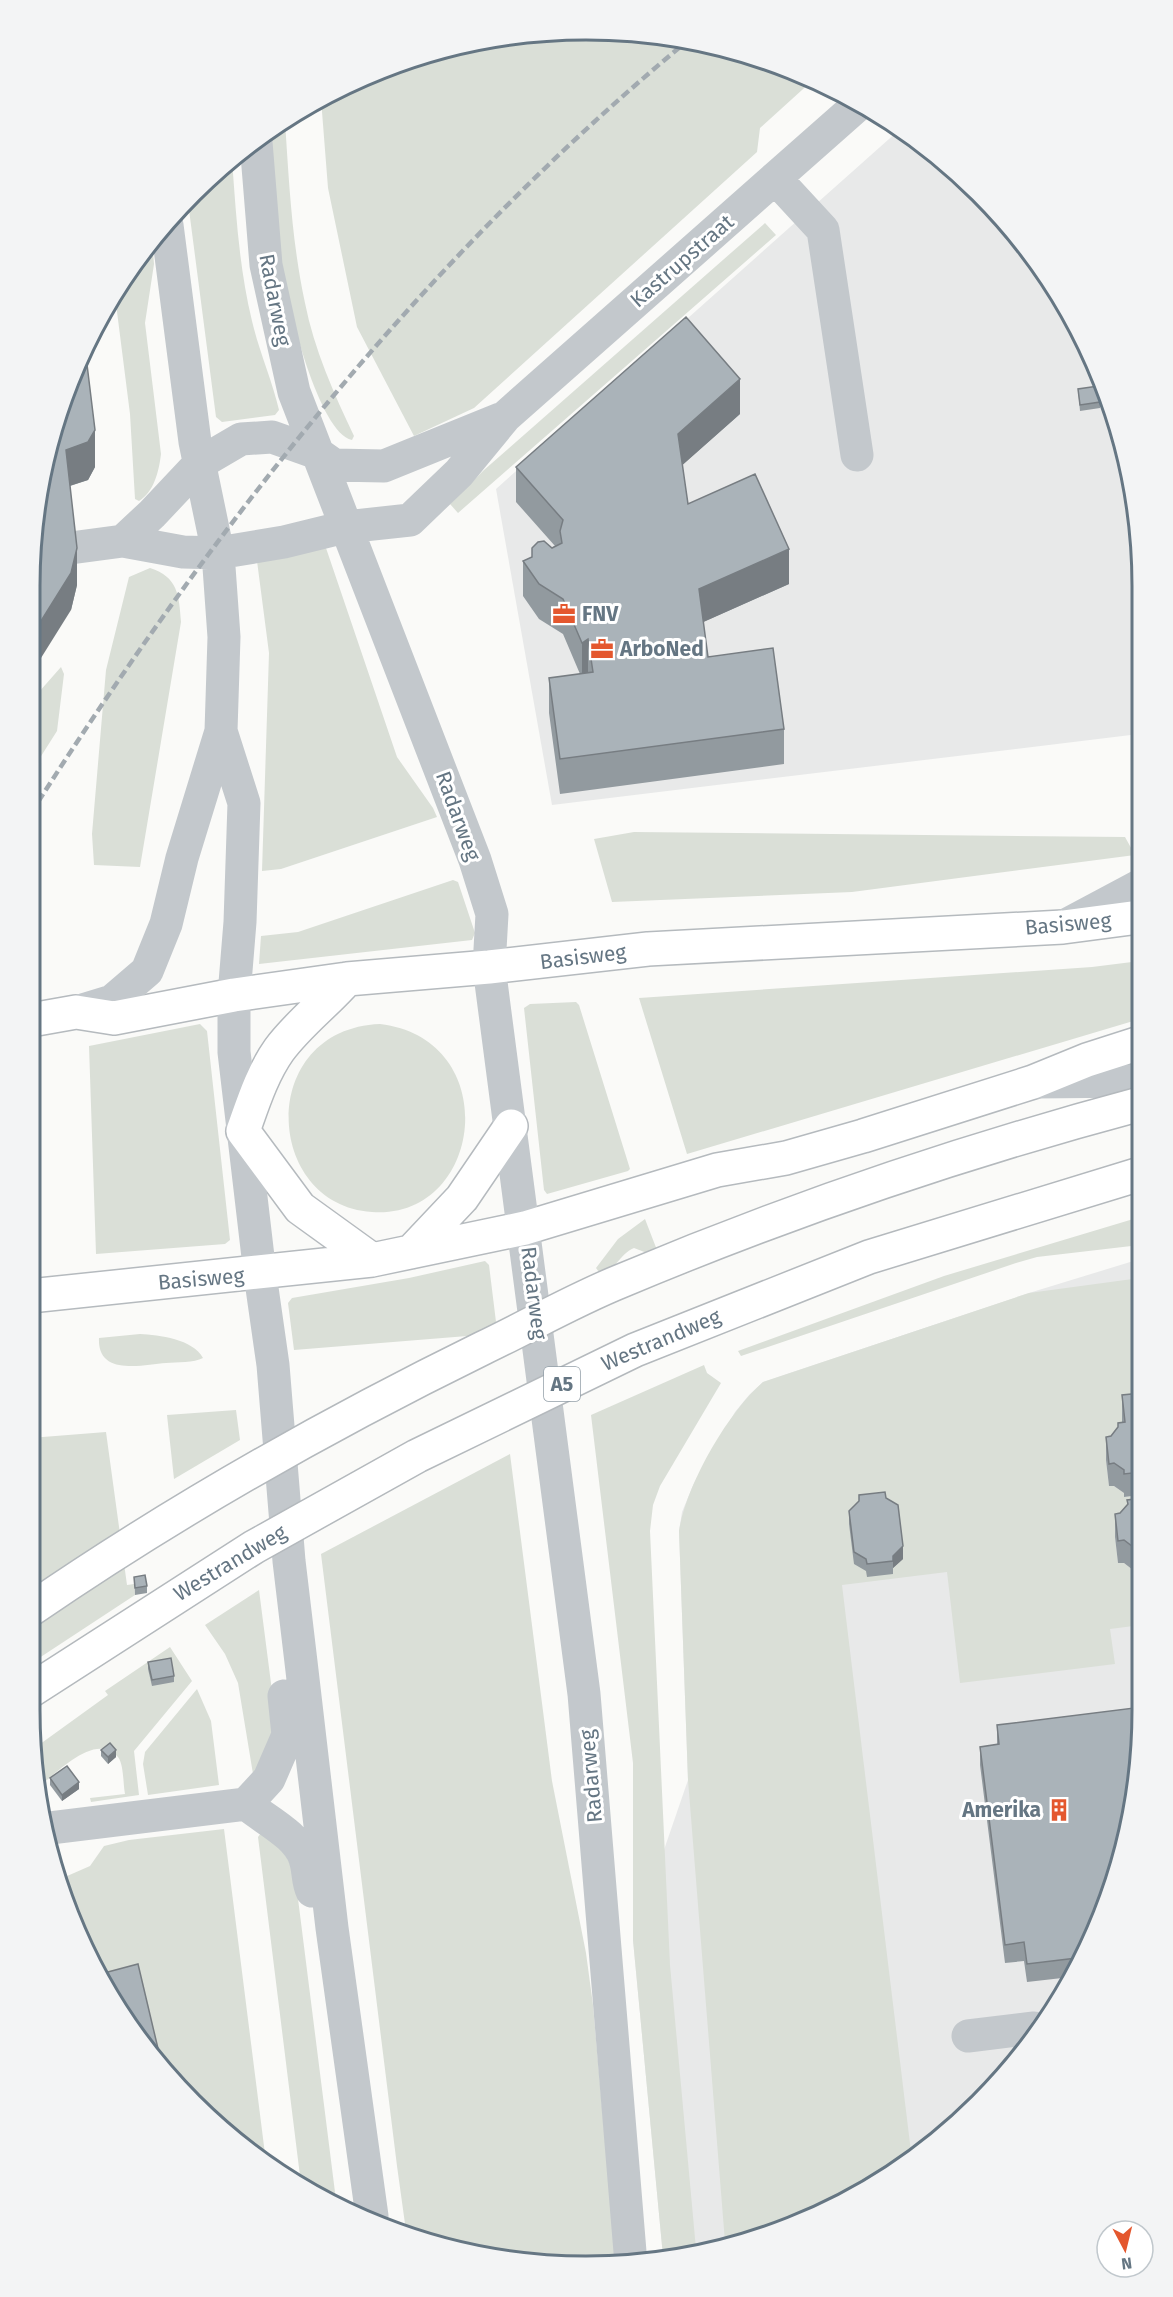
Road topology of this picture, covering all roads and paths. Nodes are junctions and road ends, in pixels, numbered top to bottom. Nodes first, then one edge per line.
1 (852, 110) edge
2 (257, 151) edge
3 (775, 178) junction
4 (168, 236) edge
5 (505, 417) junction
6 (317, 453) junction
7 (857, 455) dead end
8 (200, 463) junction
9 (345, 527) junction
10 (123, 541) junction
11 (42, 552) edge
12 (218, 553) junction
13 (221, 730) junction
14 (1132, 890) edge
15 (1132, 918) edge
16 (1064, 927) junction
17 (489, 967) junction
18 (347, 979) junction
19 (234, 994) junction
20 (76, 1012) junction
21 (40, 1018) edge
22 (1132, 1046) edge
23 (1132, 1081) edge
24 (1033, 1082) junction
25 (1132, 1106) edge
26 (511, 1126) junction
27 (243, 1131) junction
28 (1132, 1176) edge
29 (525, 1228) junction
30 (411, 1252) junction
31 (372, 1260) junction
32 (260, 1274) junction
33 (40, 1295) edge
34 (40, 1603) edge
35 (301, 1662) junction
36 (40, 1685) edge
37 (246, 1804) junction
38 (53, 1828) edge
39 (332, 1928) junction
40 (1030, 2028) edge
41 (968, 2036) dead end
42 (371, 2212) edge
43 (631, 2254) edge

1 - 3 street, Kastrupstraat
2 - 6 street, Radarweg
3 - 5 street, Kastrupstraat
3 - 7 street
4 - 8 street
5 - 6 street, Kastrupstraat
5 - 9 street, Kastrupstraat
6 - 8 street
6 - 9 street, Radarweg
8 - 10 street
8 - 12 street
9 - 12 street
9 - 17 street, Radarweg
10 - 11 street
10 - 12 street
12 - 13 street
13 - 19 street
13 - 20 street
14 - 16 street
15 - 16 main road, Basisweg
16 - 17 main road, Basisweg
17 - 18 main road, Basisweg
17 - 26 street, Radarweg
18 - 19 main road, Basisweg
18 - 27 main road
19 - 20 main road, Basisweg
19 - 27 street
20 - 21 main road, Basisweg
22 - 24 main road
23 - 24 street
24 - 29 main road
25 - 34 main road, bridge
26 - 29 street, Radarweg
26 - 30 main road
27 - 31 main road
27 - 32 street
28 - 36 main road, Westrandweg / A5, bridge
29 - 30 main road
29 - 43 street, Radarweg
30 - 31 main road, Basisweg
31 - 32 main road, Basisweg
32 - 33 main road, Basisweg
32 - 35 street
35 - 37 street
35 - 39 street
37 - 38 street
37 - 39 street
39 - 42 street
40 - 41 street

